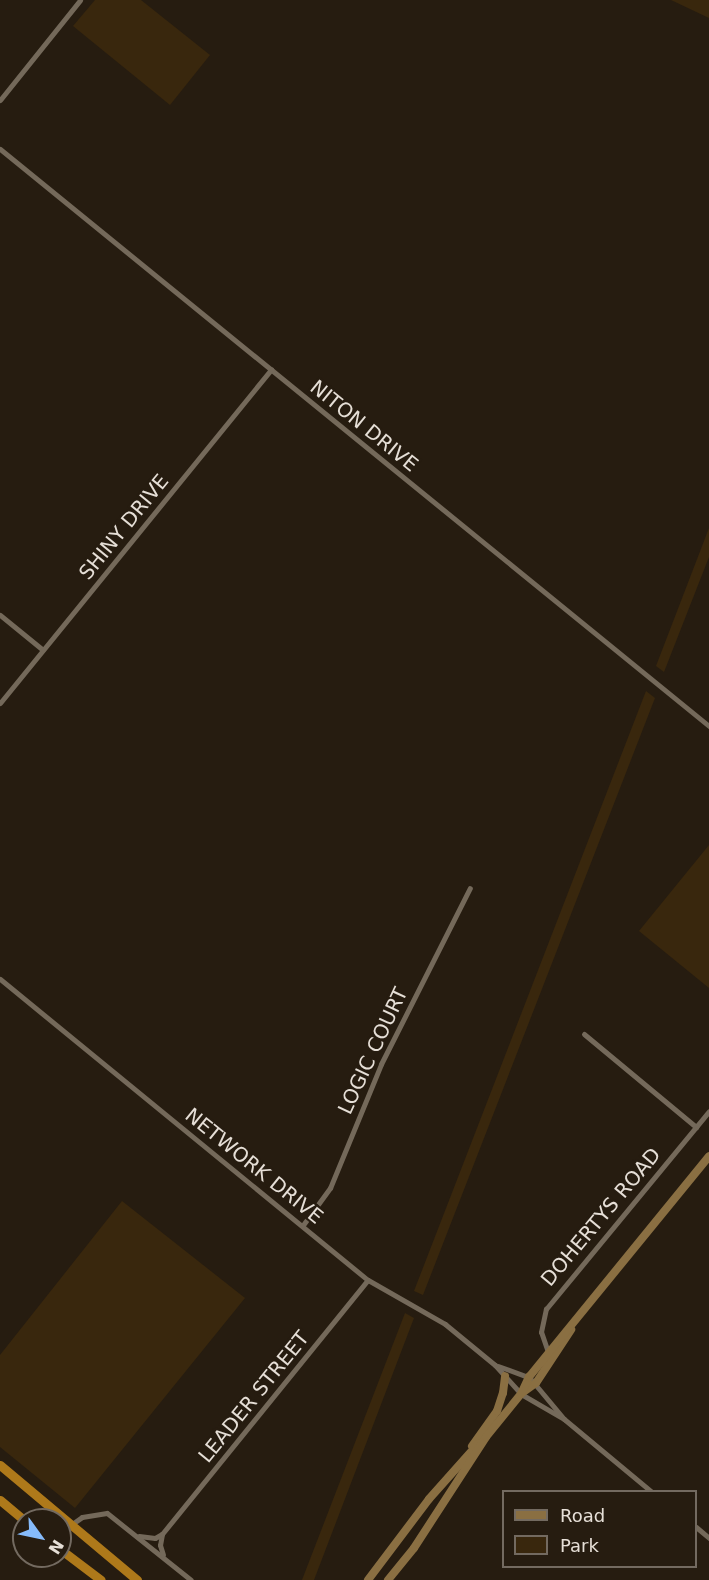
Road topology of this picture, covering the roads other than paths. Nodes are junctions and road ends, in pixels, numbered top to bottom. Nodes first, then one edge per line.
1 (80, 0) edge
2 (0, 100) edge
3 (0, 149) edge
4 (271, 369) junction
5 (0, 615) edge
6 (43, 650) junction
7 (0, 703) edge
8 (709, 726) edge
9 (471, 888) dead end
10 (0, 980) edge
11 (584, 1034) dead end
12 (709, 1111) edge
13 (696, 1127) junction
14 (709, 1156) edge
15 (303, 1225) junction
16 (368, 1280) junction
17 (583, 1311) junction
18 (548, 1352) junction
19 (495, 1365) junction
20 (505, 1376) junction
21 (529, 1377) junction
22 (536, 1383) junction
23 (520, 1394) junction
24 (564, 1419) junction
25 (486, 1437) junction
26 (468, 1452) junction
27 (0, 1466) edge
28 (651, 1490) edge
29 (0, 1500) edge
30 (52, 1508) edge
31 (12, 1510) edge
32 (72, 1524) joint
33 (697, 1528) edge
34 (162, 1534) junction
35 (139, 1536) junction
36 (709, 1538) edge
37 (163, 1557) junction
38 (72, 1558) edge
39 (100, 1580) edge
40 (137, 1580) edge
41 (192, 1580) edge
42 (368, 1580) edge
43 (388, 1580) edge

1 - 2 street
3 - 4 street, NITON DRIVE
4 - 6 street, SHINY DRIVE
4 - 8 street, NITON DRIVE
5 - 6 street
6 - 7 street, SHINY DRIVE
9 - 15 street, LOGIC COURT
10 - 15 street, NETWORK DRIVE
11 - 13 street
12 - 13 street, DOHERTYS ROAD
13 - 18 street, DOHERTYS ROAD
14 - 17 main road
15 - 16 street, NETWORK DRIVE
16 - 19 street, NETWORK DRIVE
16 - 34 street, LEADER STREET
17 - 18 main road
17 - 22 main road
18 - 21 main road
19 - 20 street, NETWORK DRIVE
19 - 21 street, NETWORK DRIVE
20 - 23 street, NETWORK DRIVE
20 - 26 main road
21 - 22 street
21 - 23 main road
22 - 23 main road
22 - 24 street
23 - 24 street
23 - 25 main road
24 - 28 street
25 - 26 main road
25 - 43 main road
26 - 42 main road
27 - 30 highway
29 - 31 highway
32 - 35 street
32 - 40 highway
33 - 36 street
34 - 35 street
34 - 37 street
35 - 37 street
37 - 41 street
38 - 39 highway

